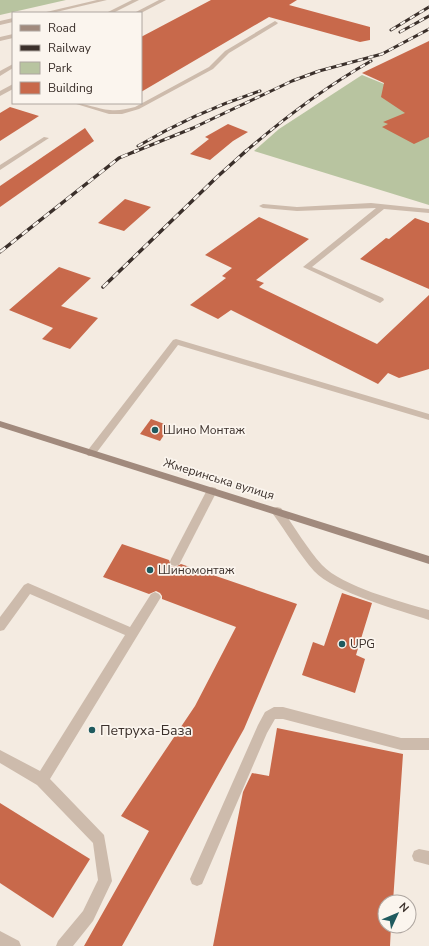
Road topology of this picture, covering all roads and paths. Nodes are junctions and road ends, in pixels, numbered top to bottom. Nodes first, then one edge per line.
1 (104, 0) edge
2 (136, 0) edge
3 (163, 0) edge
4 (50, 12) edge
5 (111, 12) edge
6 (139, 12) edge
7 (12, 20) edge
8 (0, 23) edge
9 (275, 23) dead end
10 (12, 36) edge
11 (0, 39) edge
12 (0, 64) edge
13 (11, 67) edge
14 (0, 74) edge
15 (12, 87) edge
16 (0, 94) edge
17 (80, 104) edge
18 (46, 138) dead end
19 (0, 168) edge
20 (263, 206) dead end
21 (383, 206) junction
22 (429, 211) edge
23 (380, 300) dead end
24 (429, 417) edge
25 (0, 424) edge
26 (91, 453) junction
27 (212, 491) junction
28 (277, 511) junction
29 (429, 560) edge
30 (175, 562) dead end
31 (155, 597) dead end
32 (429, 615) edge
33 (0, 626) edge
34 (133, 633) junction
35 (429, 744) edge
36 (0, 756) edge
37 (42, 780) junction
38 (197, 879) dead end
39 (0, 938) edge
40 (14, 946) edge
41 (63, 946) edge

1 - 4 lane
2 - 5 lane
3 - 6 lane
7 - 8 lane
9 - 17 lane
10 - 11 lane
12 - 13 lane
13 - 14 lane
15 - 16 lane
18 - 19 lane
20 - 21 lane
21 - 22 lane
21 - 23 lane
24 - 26 lane
25 - 26 main road, Жмеринська вулиця
26 - 27 main road, Жмеринська вулиця
27 - 28 main road, Жмеринська вулиця
27 - 30 lane
28 - 29 main road, Жмеринська вулиця
28 - 32 lane
31 - 34 lane
33 - 34 lane
34 - 37 lane
35 - 38 lane
36 - 37 lane
37 - 41 lane
39 - 40 lane

